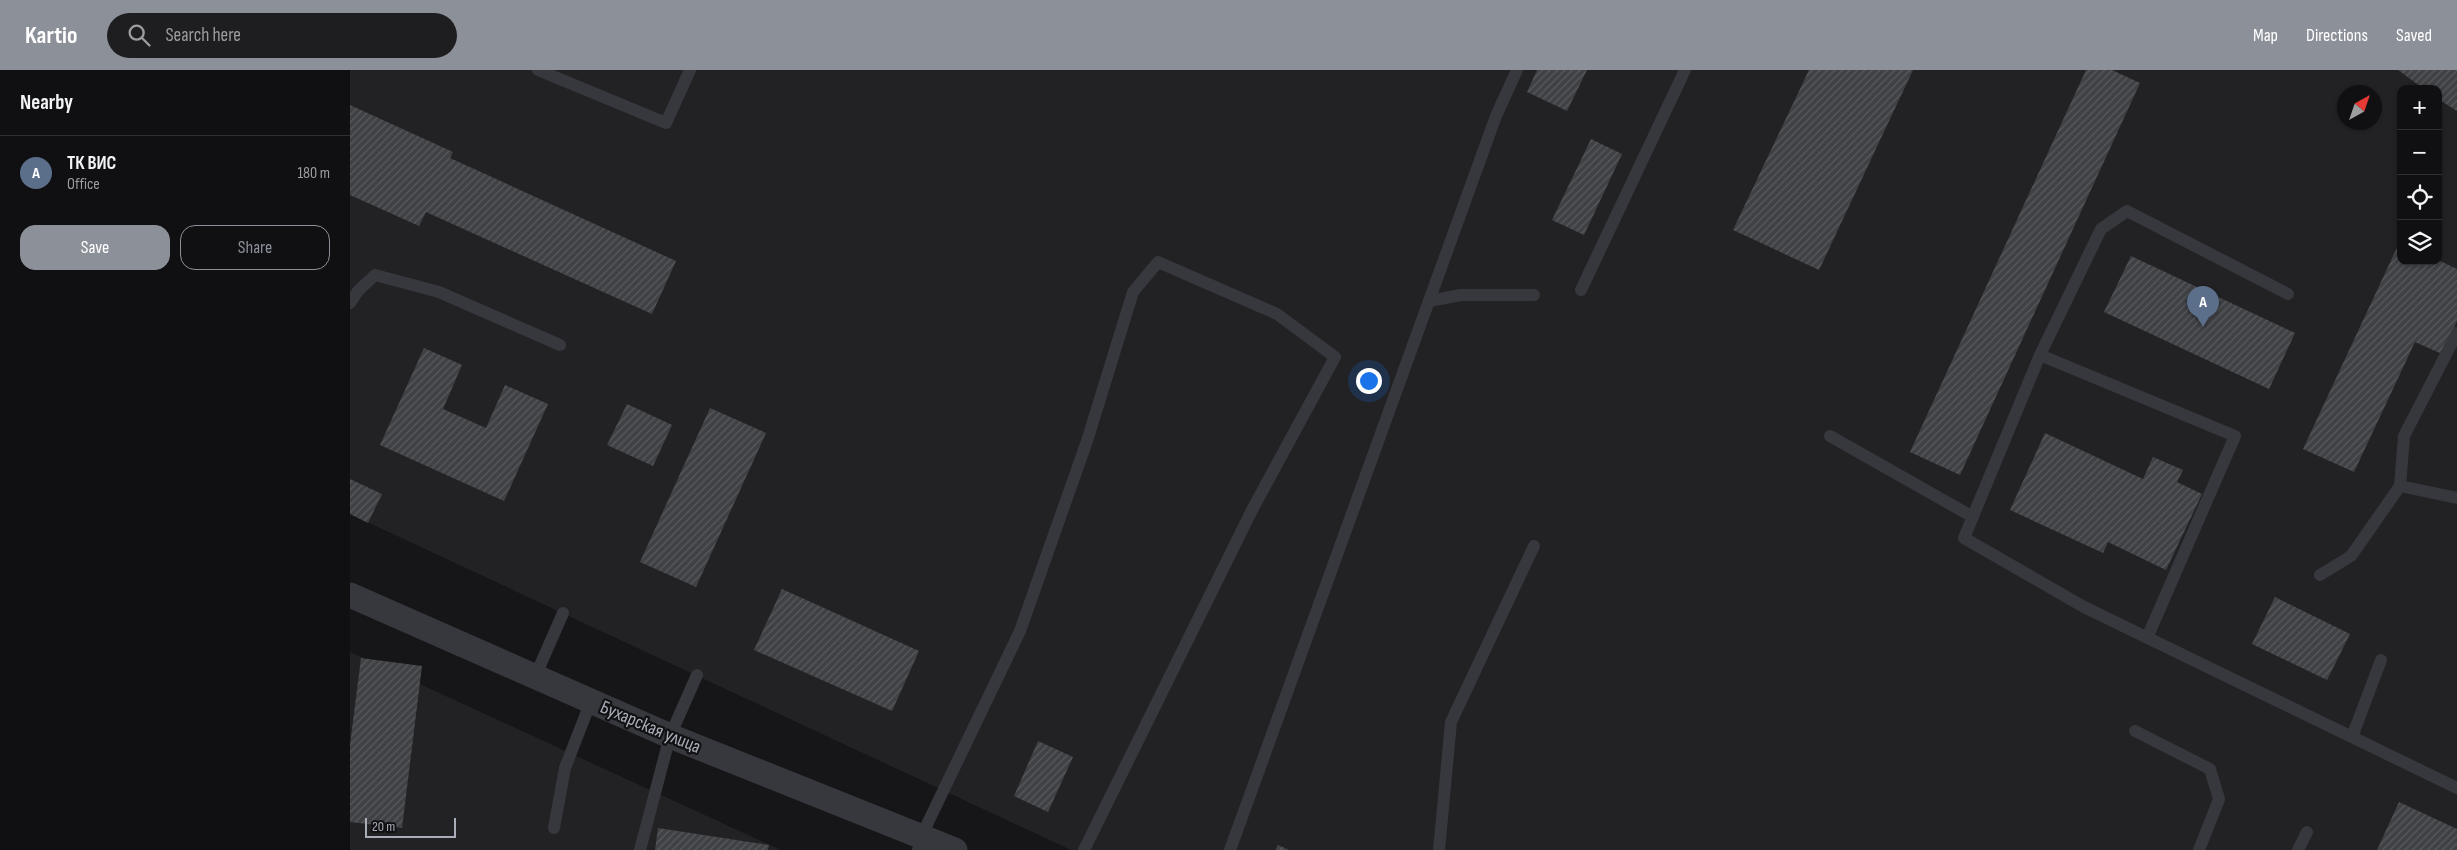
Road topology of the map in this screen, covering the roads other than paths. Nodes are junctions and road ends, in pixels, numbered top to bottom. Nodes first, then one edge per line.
1 (538, 70) edge
2 (690, 70) edge
3 (1517, 70) edge
4 (1685, 70) edge
5 (1581, 290) dead end
6 (1534, 294) dead end
7 (2288, 294) dead end
8 (1429, 301) junction
9 (350, 303) edge
10 (2457, 333) edge
11 (560, 345) dead end
12 (2040, 355) junction
13 (1830, 436) dead end
14 (2400, 486) junction
15 (2457, 498) edge
16 (1973, 517) junction
17 (1534, 546) dead end
18 (2320, 574) dead end
19 (350, 595) edge
20 (563, 613) dead end
21 (2147, 638) junction
22 (2382, 660) dead end
23 (697, 674) dead end
24 (535, 676) junction
25 (591, 701) junction
26 (2135, 731) dead end
27 (670, 736) junction
28 (2352, 737) junction
29 (2457, 788) edge
30 (554, 828) dead end
31 (2307, 832) dead end
32 (920, 844) edge
33 (640, 850) edge
34 (955, 850) edge
35 (1084, 850) edge
36 (1230, 850) edge
37 (1439, 850) edge
38 (2198, 850) edge
39 (2298, 850) edge

1 - 2 lane
3 - 8 lane
4 - 5 lane
6 - 8 lane
7 - 12 lane
8 - 36 lane
9 - 11 lane
10 - 14 lane
12 - 16 lane
12 - 21 lane
13 - 16 lane
14 - 15 lane
14 - 18 lane
16 - 21 lane
17 - 37 lane
19 - 24 street, Бухарская улица
20 - 24 lane
21 - 28 lane
22 - 28 lane
23 - 27 lane
24 - 25 street, Бухарская улица
25 - 27 street, Бухарская улица
25 - 30 lane
26 - 38 lane
27 - 32 street, Бухарская улица
27 - 33 lane
28 - 29 lane
31 - 39 lane
32 - 34 street, Бухарская улица
32 - 35 lane

